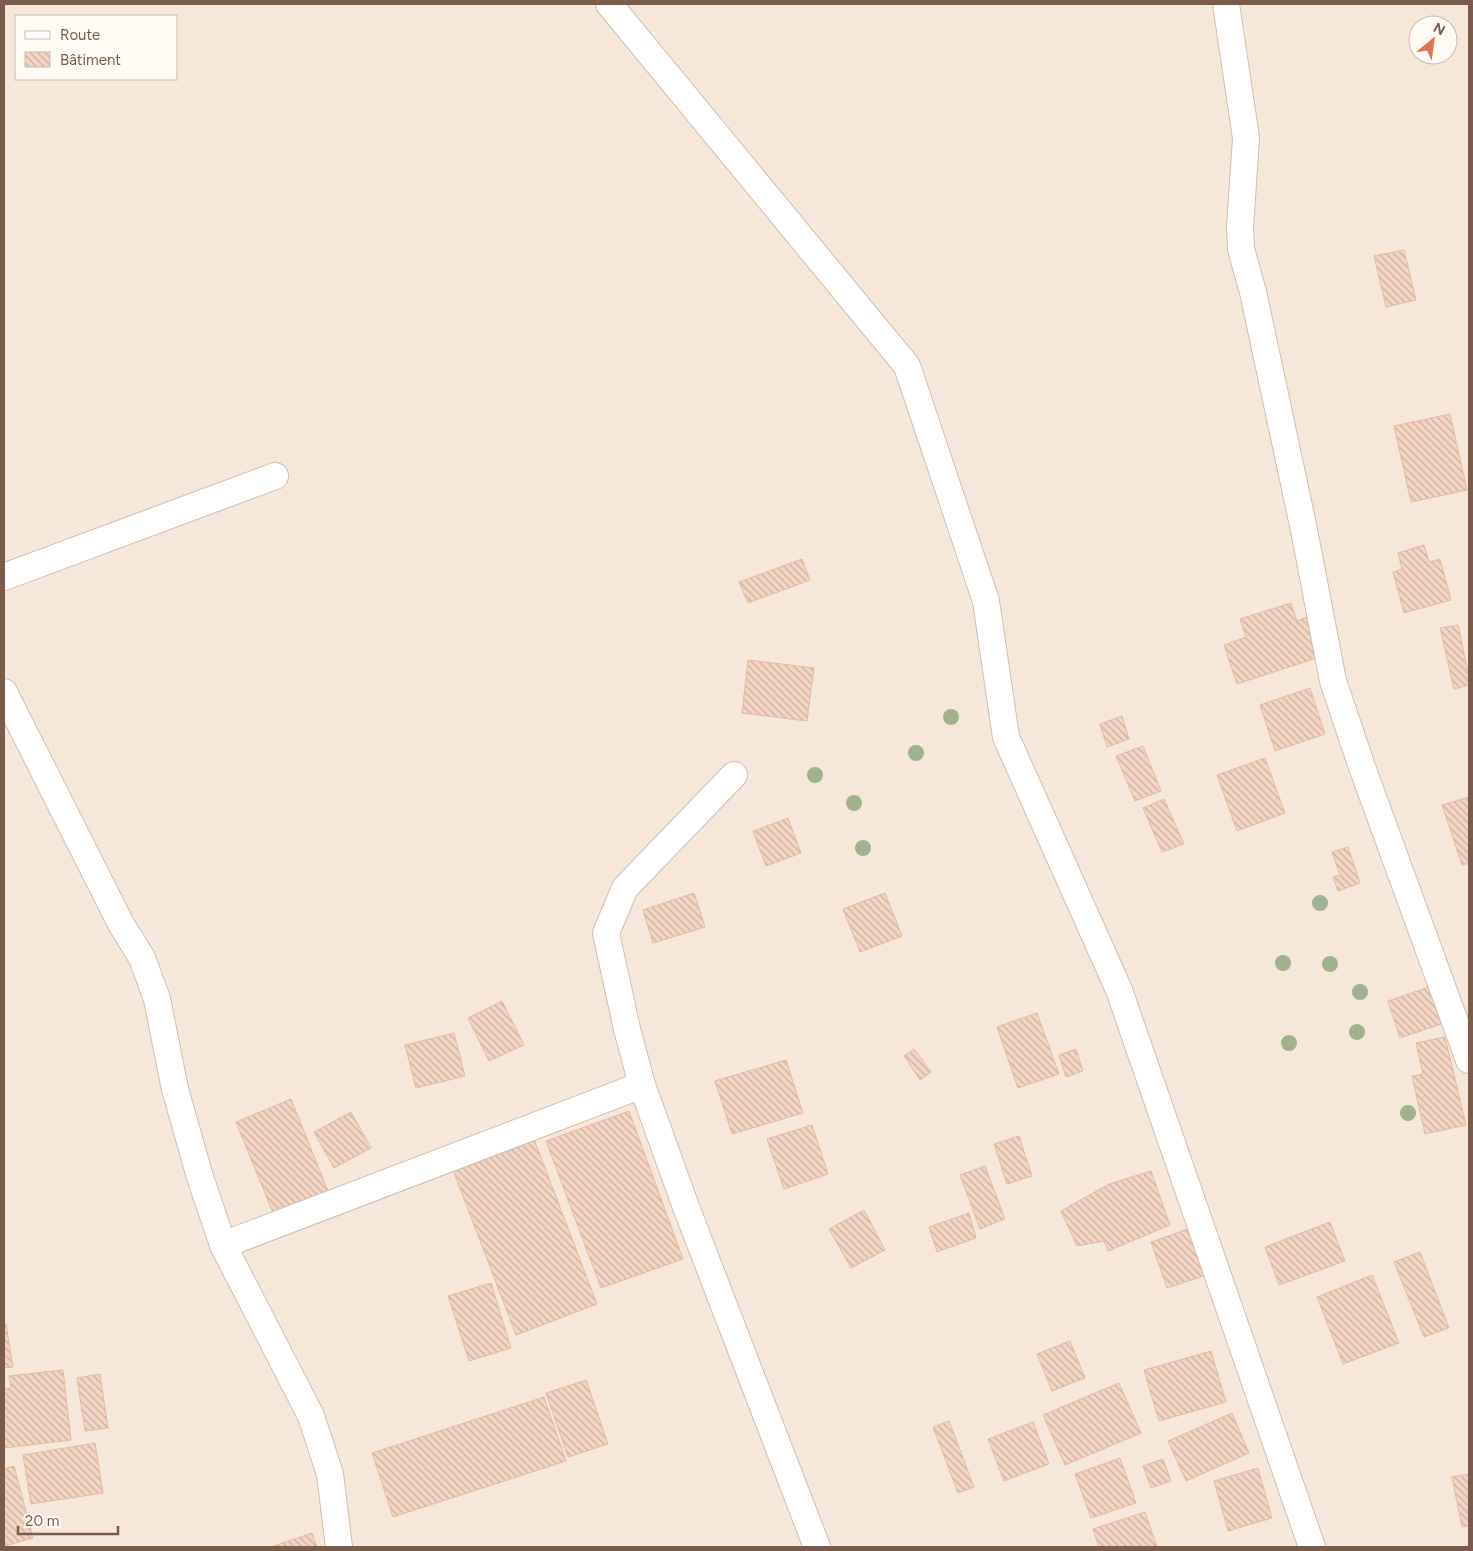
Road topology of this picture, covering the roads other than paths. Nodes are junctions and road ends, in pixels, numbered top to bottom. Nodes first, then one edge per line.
1 (609, 4) edge
2 (1226, 4) edge
3 (275, 476) dead end
4 (4, 577) edge
5 (4, 692) edge
6 (734, 774) dead end
7 (1469, 1060) edge
8 (642, 1086) junction
9 (223, 1245) junction
10 (339, 1547) edge
11 (817, 1547) edge
12 (1312, 1547) edge

1 - 12 street
2 - 7 street
3 - 4 street
5 - 9 street
6 - 8 street
8 - 9 street
8 - 11 street
9 - 10 street

